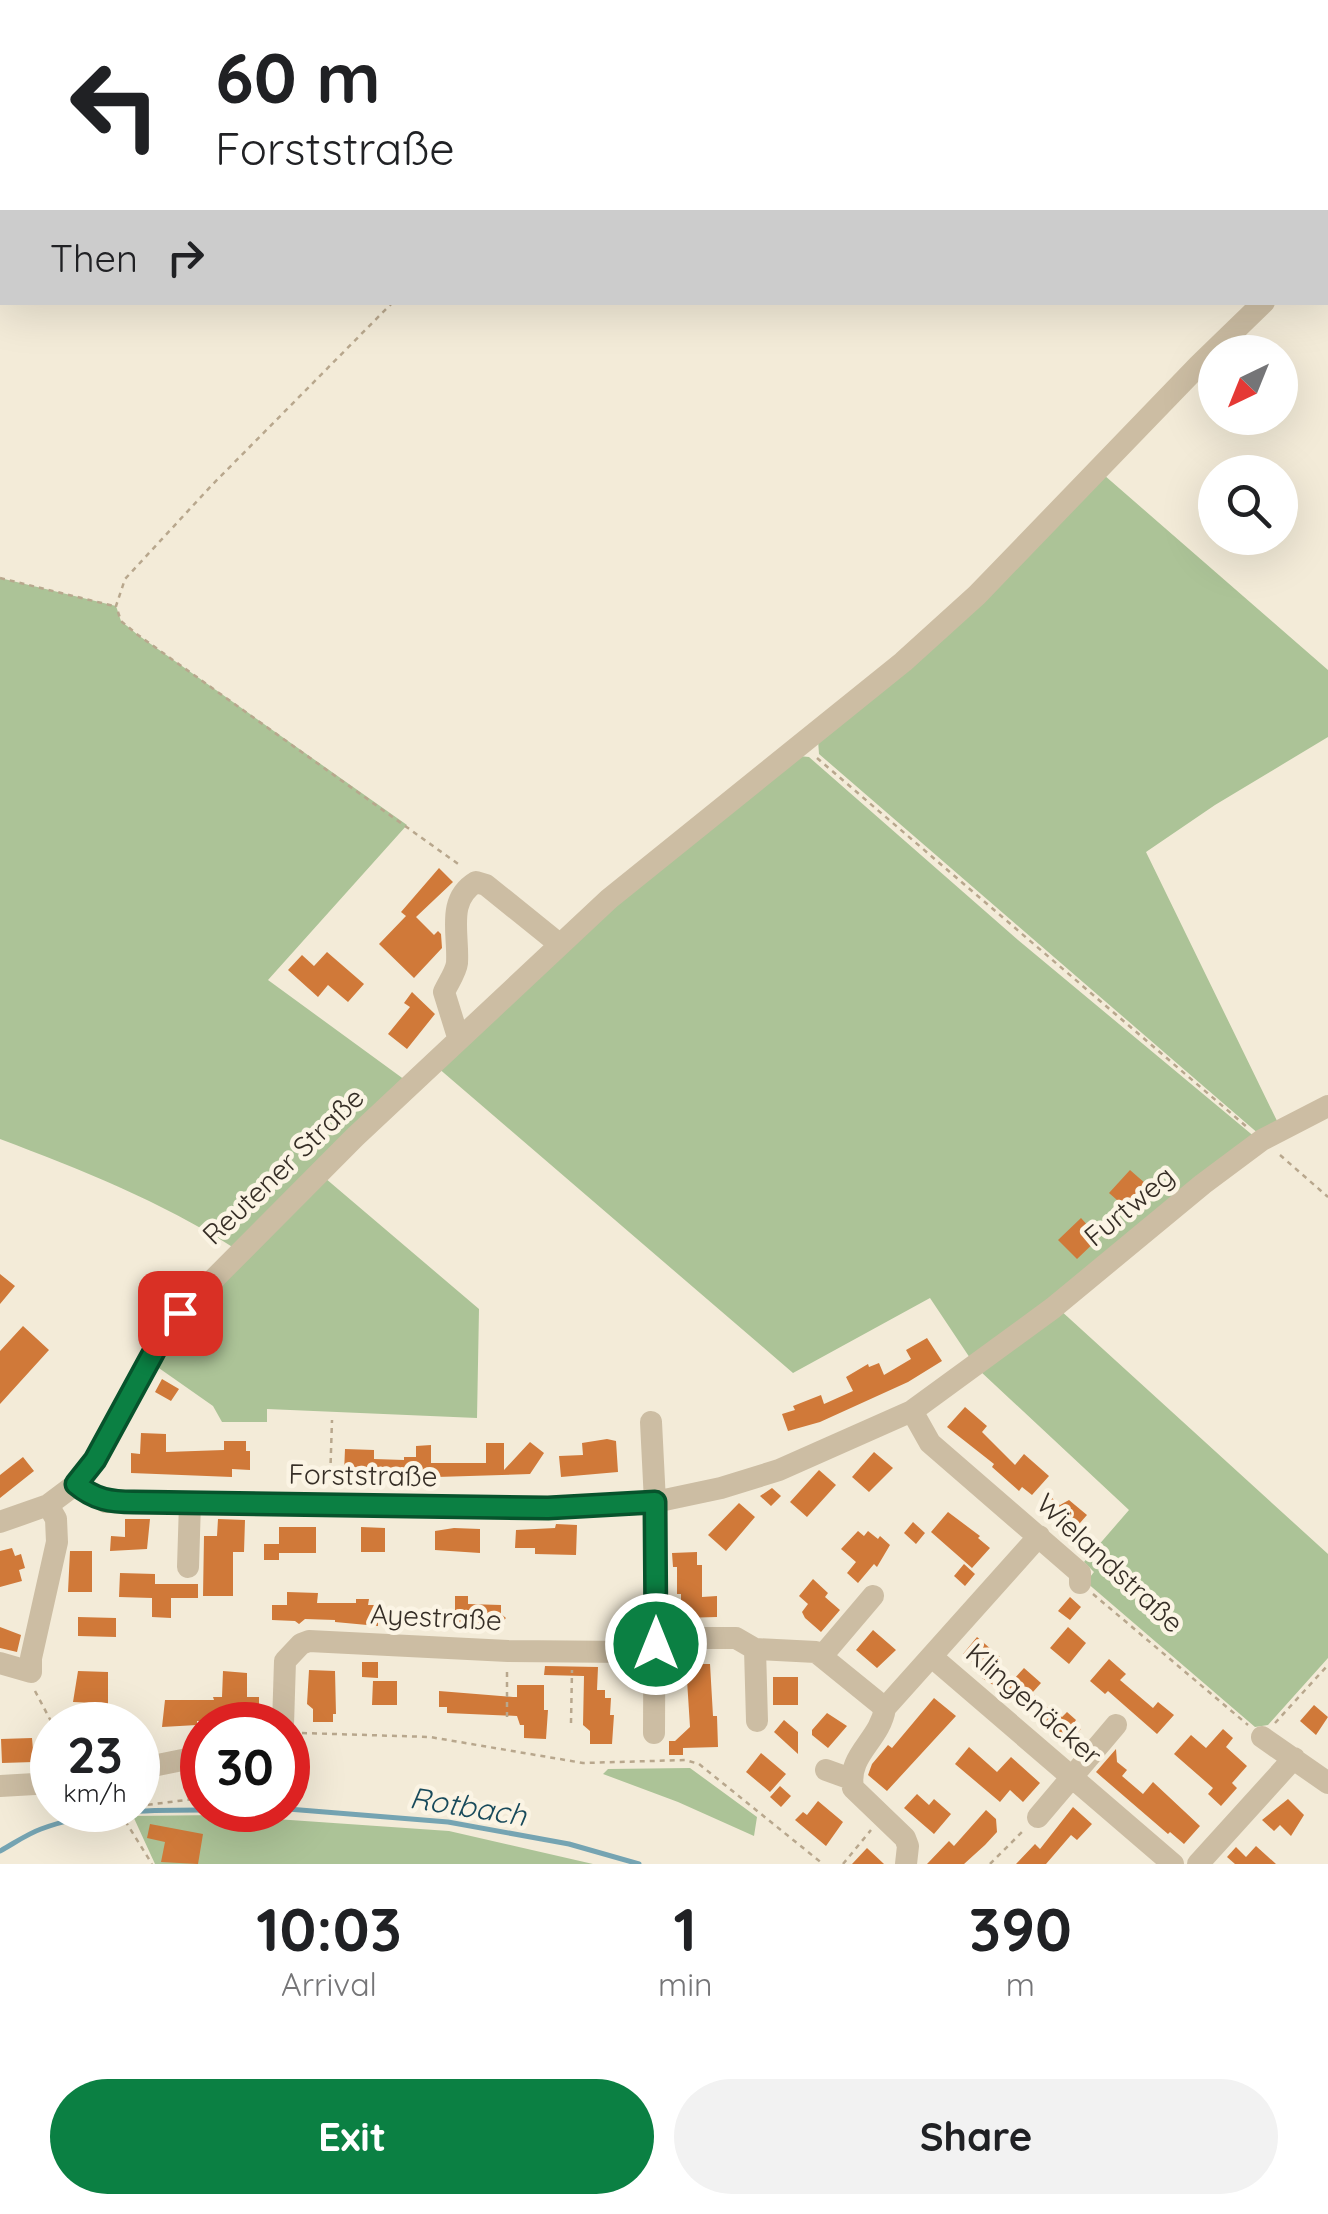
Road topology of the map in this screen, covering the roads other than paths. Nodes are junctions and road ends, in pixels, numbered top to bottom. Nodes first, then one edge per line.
1 (1261, 305) edge
2 (558, 943) junction
3 (458, 1038) junction
4 (1328, 1106) edge
5 (978, 1365) joint
6 (912, 1411) junction
7 (651, 1422) dead end
8 (76, 1484) junction
9 (655, 1502) junction
10 (190, 1503) junction
11 (48, 1506) junction
12 (0, 1522) edge
13 (1039, 1536) junction
14 (188, 1567) dead end
15 (1080, 1583) road end
16 (873, 1596) dead end
17 (656, 1644) junction
18 (755, 1650) junction
19 (822, 1656) junction
20 (932, 1656) junction
21 (0, 1663) edge
22 (287, 1702) edge
23 (885, 1708) junction
24 (756, 1721) dead end
25 (1116, 1725) dead end
26 (1262, 1737) road end
27 (655, 1741) road end
28 (1294, 1758) junction
29 (826, 1770) dead end
30 (1072, 1777) junction
31 (851, 1780) junction
32 (1328, 1783) edge
33 (30, 1784) edge
34 (0, 1786) edge
35 (1038, 1817) road end
36 (906, 1864) edge
37 (1173, 1864) edge
38 (1198, 1864) edge

1 - 2 street, Reutener Straße
2 - 3 street, Reutener Straße
2 - 3 street
3 - 8 street, Reutener Straße
4 - 5 street, Furtweg
5 - 6 street, Forststraße
6 - 9 street, Forststraße
6 - 13 street, Wielandstraße
7 - 9 street
8 - 10 street, Forststraße
8 - 11 street, Reutener Straße
9 - 10 street, Forststraße
9 - 17 street
10 - 14 street
11 - 12 street, Reutener Straße
11 - 21 street
13 - 15 street, Wielandstraße
13 - 20 street, Klingenäcker
16 - 19 street
17 - 18 street, Ayestraße
17 - 22 street, Ayestraße
17 - 27 street
18 - 19 street, Ayestraße
18 - 24 street
19 - 23 street
20 - 23 street
20 - 30 street, Klingenäcker
23 - 31 street
25 - 30 street
26 - 28 street
28 - 32 street
28 - 38 street
29 - 31 street
30 - 35 street
30 - 37 street, Klingenäcker
31 - 36 street
33 - 34 street

